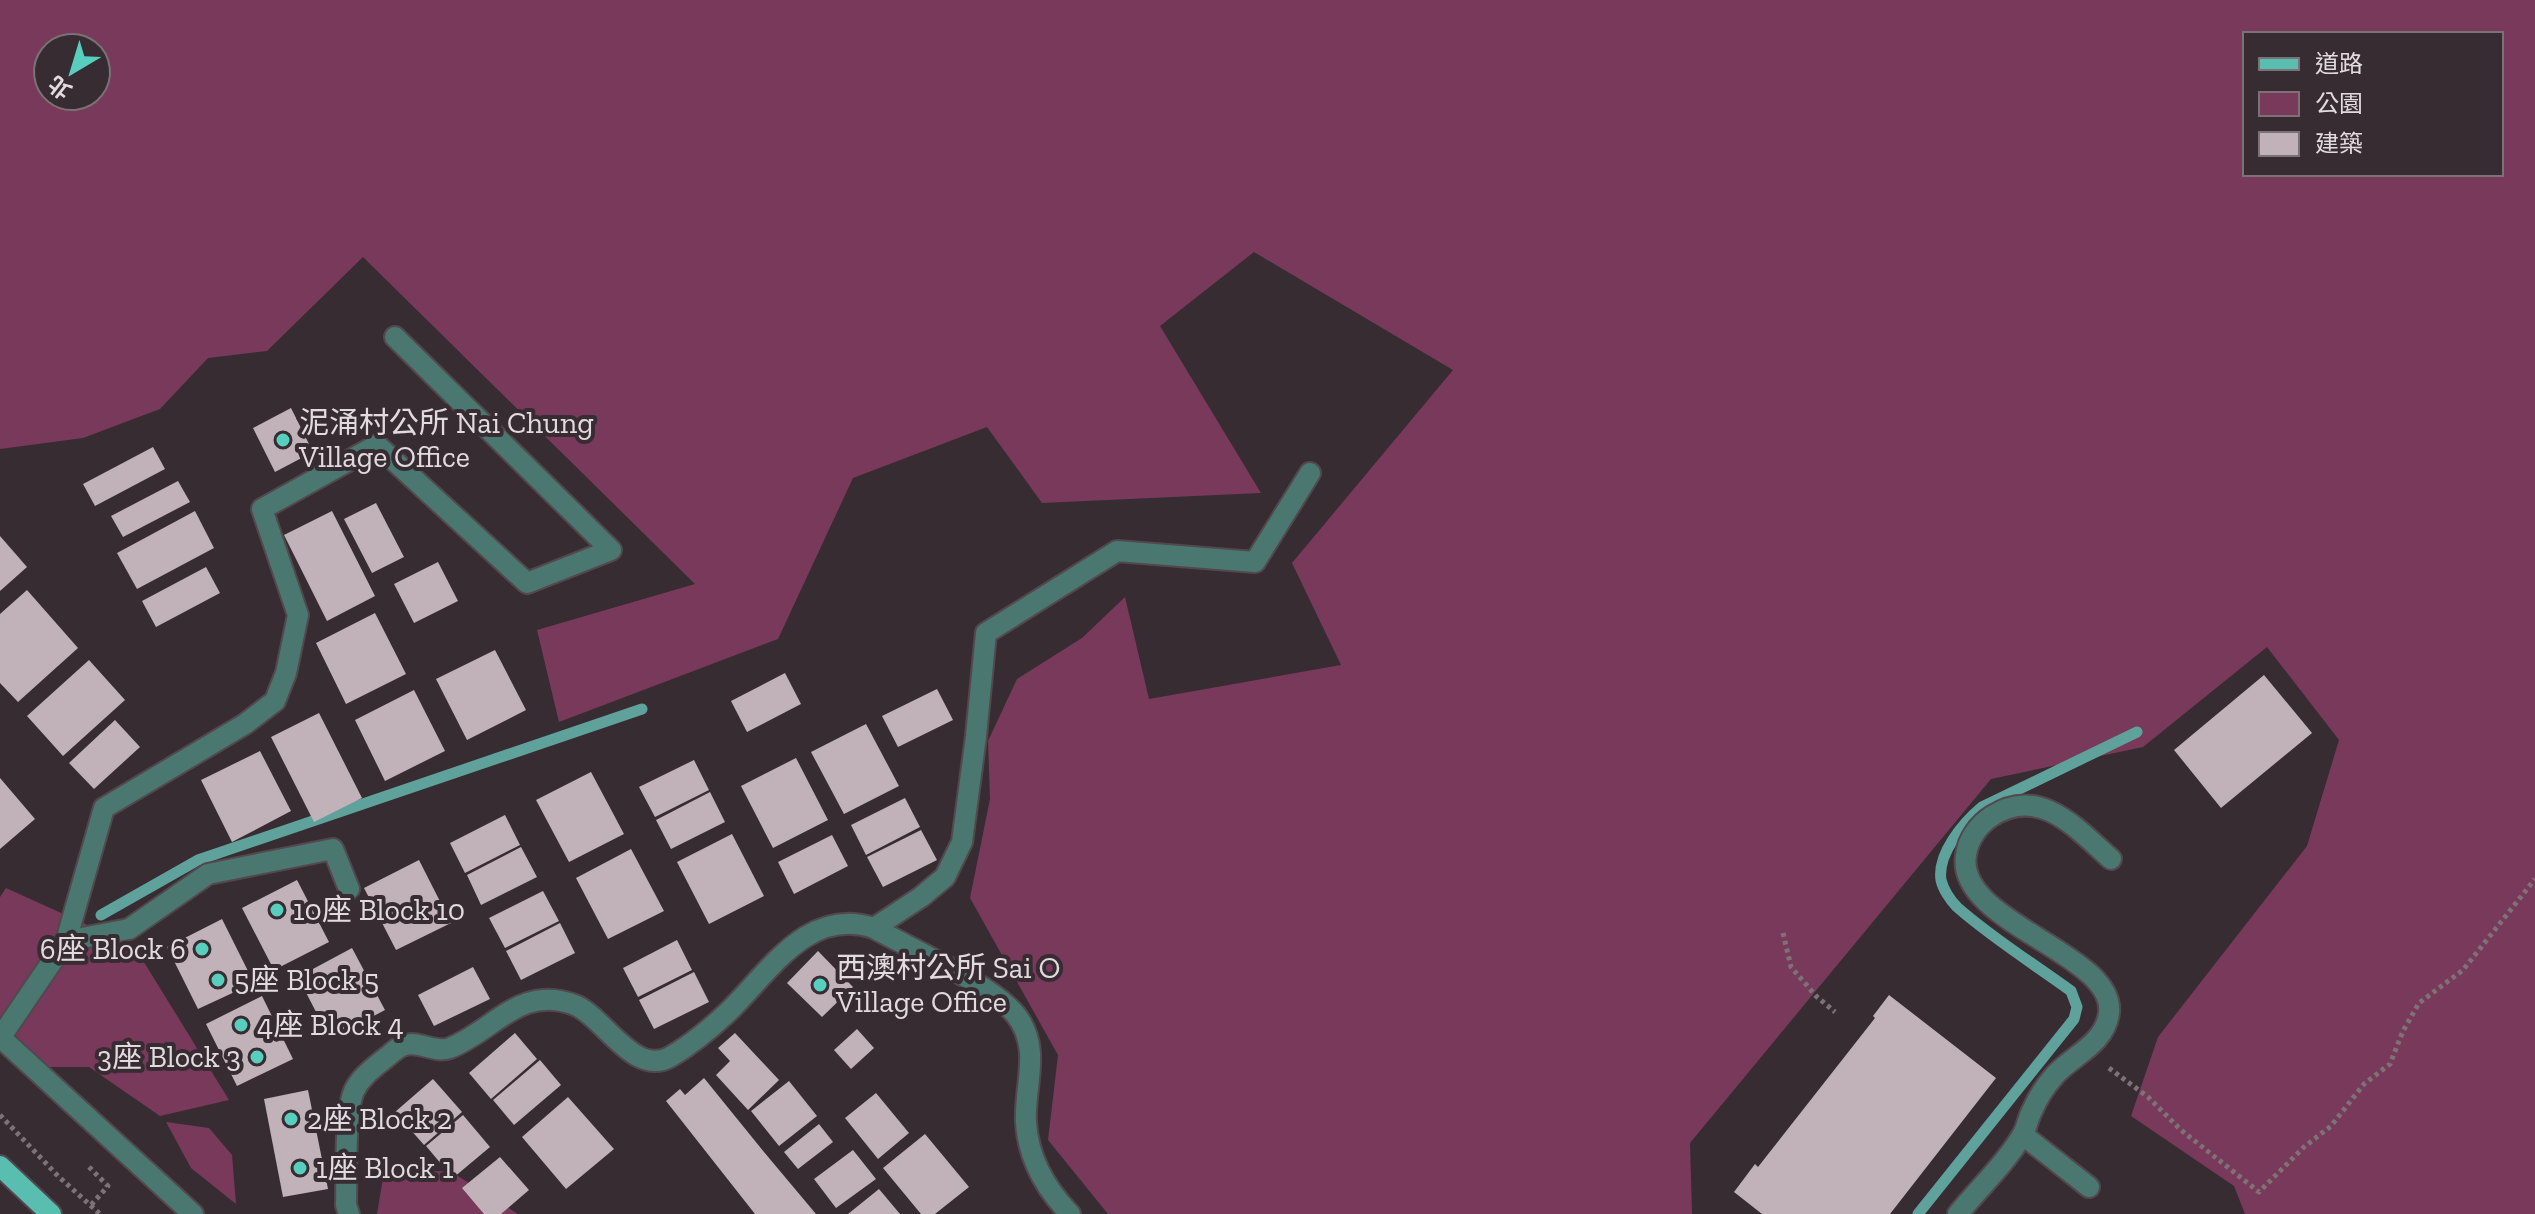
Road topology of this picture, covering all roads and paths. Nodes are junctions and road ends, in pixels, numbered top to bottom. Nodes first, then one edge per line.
1 (395, 337) dead end
2 (1310, 473) dead end
3 (2111, 859) dead end
4 (2535, 879) edge
5 (349, 889) dead end
6 (874, 928) junction
7 (1783, 933) dead end
8 (66, 941) junction
9 (1835, 1012) dead end
10 (0, 1037) edge
11 (2085, 1051) junction
12 (0, 1115) edge
13 (2023, 1135) junction
14 (0, 1166) edge
15 (89, 1167) dead end
16 (2089, 1187) dead end
17 (91, 1205) junction
18 (51, 1214) edge
19 (100, 1214) edge
20 (193, 1214) edge
21 (349, 1214) edge
22 (1070, 1214) edge
23 (1958, 1214) edge

1 - 8 street
2 - 6 street
3 - 11 street
4 - 11 path
5 - 8 street
6 - 21 street
6 - 22 street
7 - 9 path
8 - 10 street
10 - 20 street
11 - 13 street
12 - 17 path
13 - 16 street
13 - 23 street
14 - 18 main road
15 - 17 path
17 - 19 path

